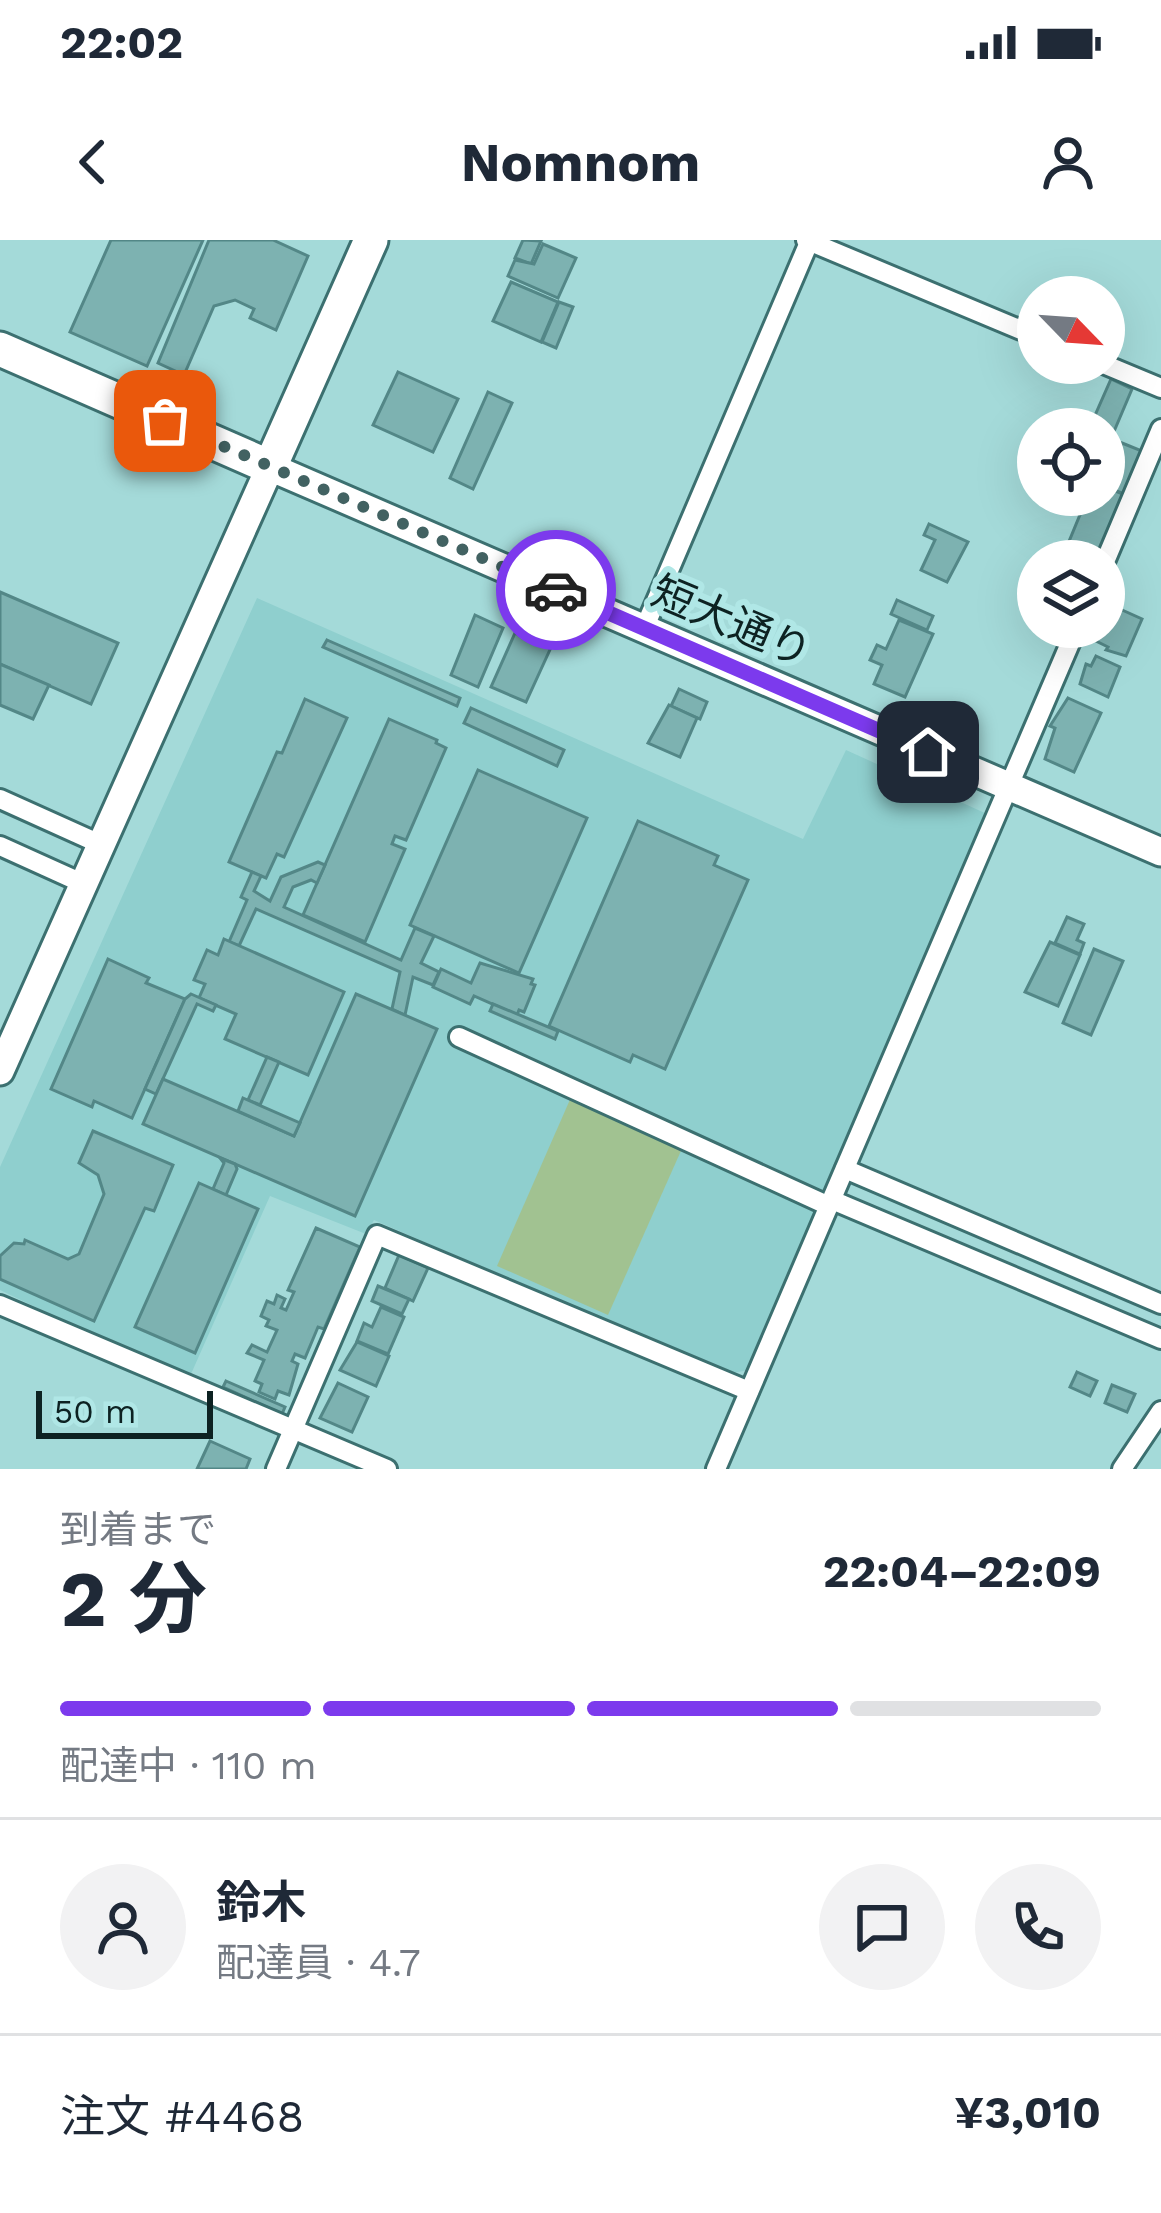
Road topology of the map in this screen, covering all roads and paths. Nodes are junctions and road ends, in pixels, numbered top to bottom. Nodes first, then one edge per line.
1 (371, 240) edge
2 (808, 240) edge
3 (1017, 328) edge
4 (0, 350) edge
5 (1125, 373) edge
6 (1161, 388) edge
7 (1161, 429) edge
8 (270, 466) junction
9 (1114, 540) edge
10 (644, 628) junction
11 (1068, 648) edge
12 (1010, 787) junction
13 (0, 799) edge
14 (0, 846) edge
15 (1161, 852) edge
16 (92, 862) junction
17 (459, 1037) dead end
18 (0, 1071) edge
19 (836, 1189) junction
20 (1161, 1304) edge
21 (0, 1306) edge
22 (1161, 1339) edge
23 (749, 1391) junction
24 (1161, 1411) edge
25 (293, 1428) junction
26 (276, 1469) edge
27 (387, 1469) edge
28 (716, 1469) edge
29 (1123, 1469) edge

1 - 8 highway
2 - 3 street
2 - 10 street
4 - 8 highway
5 - 6 street
7 - 9 street
8 - 10 street, 短大通り
8 - 16 street
10 - 12 street, 短大通り
11 - 12 street
12 - 15 street, 短大通り
12 - 19 street
13 - 16 street
14 - 16 street
16 - 18 street
17 - 19 street
19 - 20 street
19 - 22 street
19 - 23 street
21 - 25 street
23 - 25 street
23 - 28 street
24 - 29 street
25 - 26 street
25 - 27 street

